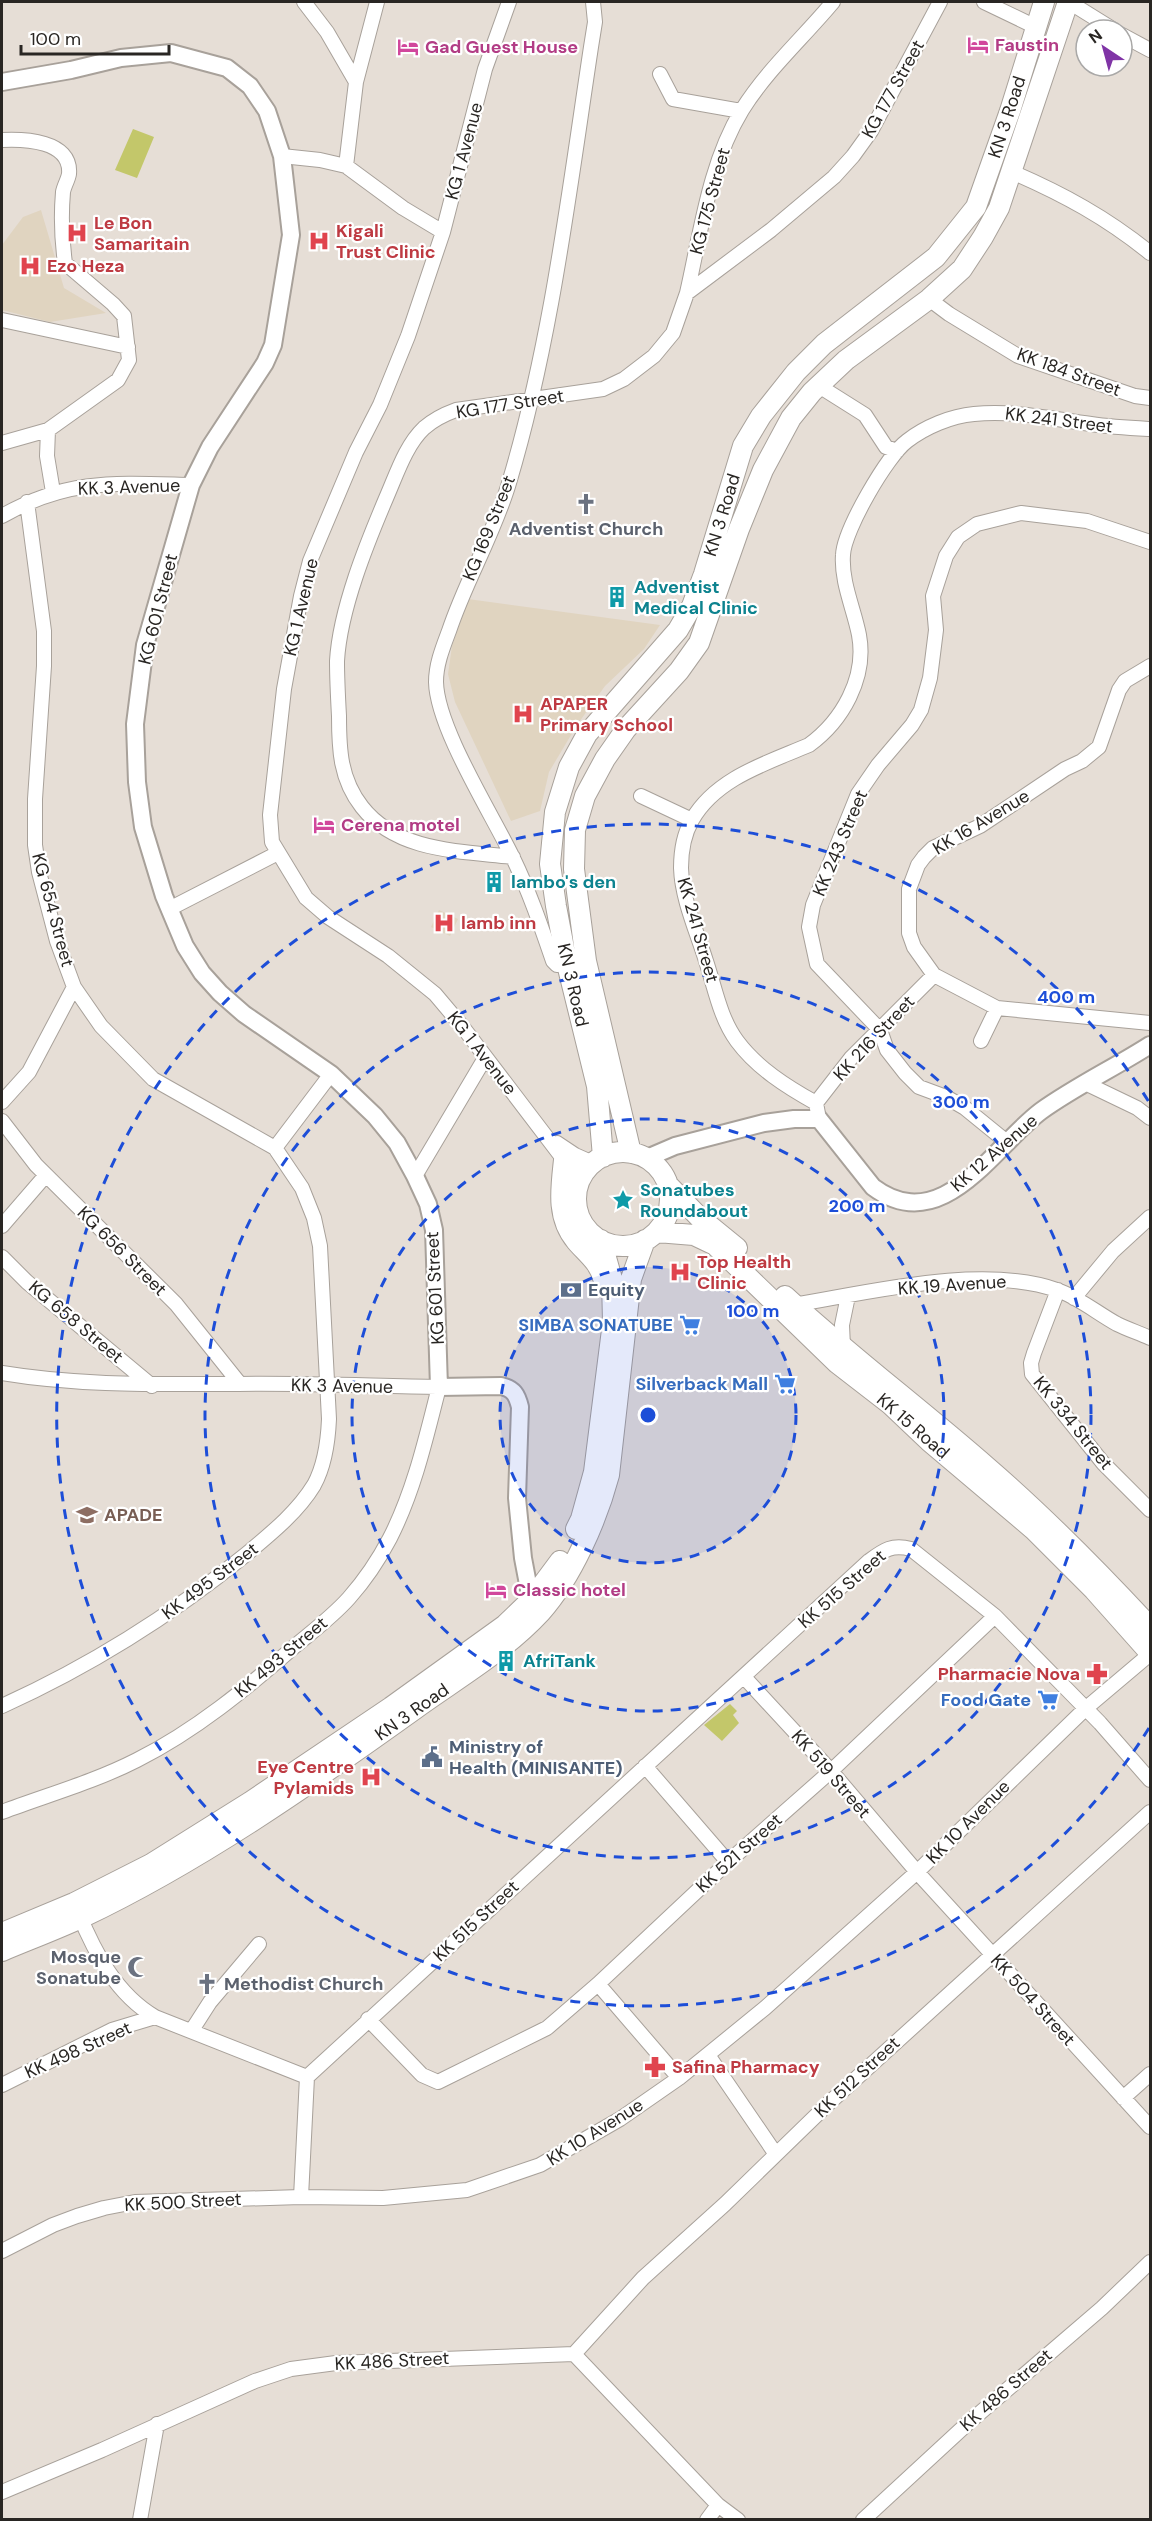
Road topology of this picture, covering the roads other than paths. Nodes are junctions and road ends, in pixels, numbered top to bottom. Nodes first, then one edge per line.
1 (304, 2) edge
2 (377, 2) edge
3 (509, 2) edge
4 (593, 2) edge
5 (833, 2) edge
6 (940, 2) edge
7 (984, 2) edge
8 (1044, 2) edge
9 (1068, 2) edge
10 (1094, 18) edge
11 (1036, 27) junction
12 (1134, 41) edge
13 (1150, 50) edge
14 (660, 74) dead end
15 (2, 82) edge
16 (356, 82) junction
17 (741, 111) junction
18 (2, 141) edge
19 (282, 156) junction
20 (346, 166) junction
21 (1012, 172) junction
22 (443, 232) junction
23 (1150, 253) edge
24 (687, 293) junction
25 (929, 299) junction
26 (2, 320) edge
27 (128, 347) junction
28 (819, 386) junction
29 (1150, 398) edge
30 (532, 400) junction
31 (1150, 429) edge
32 (48, 430) junction
33 (2, 443) edge
34 (897, 451) junction
35 (191, 485) junction
36 (53, 492) junction
37 (27, 502) junction
38 (2, 516) edge
39 (1150, 542) edge
40 (1150, 666) edge
41 (641, 796) dead end
42 (692, 820) junction
43 (278, 853) junction
44 (513, 857) junction
45 (169, 909) junction
46 (577, 962) junction
47 (934, 975) junction
48 (74, 987) junction
49 (997, 1008) junction
50 (1150, 1023) edge
51 (880, 1030) junction
52 (981, 1041) dead end
53 (1150, 1045) edge
54 (485, 1058) junction
55 (331, 1074) junction
56 (1084, 1083) junction
57 (606, 1085) junction
58 (2, 1102) edge
59 (818, 1111) junction
60 (1150, 1118) edge
61 (2, 1121) edge
62 (546, 1134) junction
63 (1008, 1143) junction
64 (275, 1148) junction
65 (639, 1156) junction
66 (564, 1160) junction
67 (592, 1166) junction
68 (46, 1175) junction
69 (415, 1176) junction
70 (668, 1185) junction
71 (1150, 1217) edge
72 (2, 1226) edge
73 (651, 1236) junction
74 (601, 1240) junction
75 (2, 1257) edge
76 (1058, 1290) junction
77 (848, 1296) junction
78 (1074, 1298) junction
79 (794, 1305) junction
80 (617, 1317) junction
81 (1150, 1338) edge
82 (843, 1347) junction
83 (2, 1372) edge
84 (240, 1384) junction
85 (152, 1386) junction
86 (329, 1386) junction
87 (439, 1387) junction
88 (1150, 1510) edge
89 (523, 1557) junction
90 (548, 1579) junction
91 (536, 1606) junction
92 (995, 1616) junction
93 (1150, 1627) edge
94 (1150, 1653) edge
95 (744, 1677) junction
96 (2, 1706) edge
97 (1085, 1709) junction
98 (645, 1766) junction
99 (831, 1771) junction
100 (1150, 1780) edge
101 (2, 1812) edge
102 (1150, 1812) edge
103 (728, 1862) junction
104 (917, 1872) junction
105 (78, 1911) junction
106 (2, 1934) edge
107 (259, 1944) dead end
108 (2, 1951) edge
109 (992, 1954) junction
110 (598, 1984) junction
111 (155, 2017) junction
112 (368, 2019) junction
113 (192, 2030) junction
114 (708, 2055) junction
115 (1150, 2074) edge
116 (308, 2077) junction
117 (679, 2078) junction
118 (2, 2085) edge
119 (1123, 2098) junction
120 (1150, 2127) edge
121 (775, 2153) junction
122 (301, 2197) junction
123 (2, 2251) edge
124 (1150, 2262) edge
125 (574, 2354) junction
126 (157, 2424) junction
127 (2, 2492) edge
128 (718, 2505) junction
129 (140, 2520) edge
130 (707, 2520) edge
131 (738, 2520) edge
132 (863, 2520) edge

1 - 16 street
2 - 16 street
3 - 22 street, KG 1 Avenue
4 - 30 street, KG 169 Street
5 - 17 street, KG 175 Street
6 - 24 street, KG 177 Street
7 - 11 street
8 - 11 highway, KN 3 Road
9 - 10 street
9 - 21 highway, KN 3 Road
11 - 46 highway, KN 3 Road
12 - 13 street
14 - 17 street
15 - 19 main road, KG 601 Street
16 - 20 street
17 - 24 street, KG 175 Street
18 - 27 street
19 - 20 street
19 - 35 main road, KG 601 Street
20 - 22 street
21 - 23 street
21 - 25 highway, KN 3 Road
22 - 43 street, KG 1 Avenue
24 - 30 street, KG 177 Street
25 - 28 highway, KN 3 Road
25 - 29 street, KK 184 Street
26 - 27 street
27 - 32 street
28 - 34 street
28 - 46 highway, KN 3 Road
30 - 44 street, KG 169 Street
30 - 44 street, KG 177 Street
31 - 34 street, KK 241 Street
32 - 33 street
32 - 36 street
34 - 42 street, KK 241 Street
35 - 36 street, KK 3 Avenue
35 - 45 main road, KG 601 Street
36 - 37 street, KK 3 Avenue
37 - 38 street, KK 3 Avenue
37 - 48 street, KG 654 Street
39 - 51 street, KK 243 Street
40 - 47 street, KK 16 Avenue
41 - 42 street
42 - 59 street, KK 241 Street
43 - 45 street
43 - 54 street, KG 1 Avenue
44 - 46 street, KG 169 Street
45 - 55 main road, KG 601 Street
46 - 57 highway, KN 3 Road
47 - 49 street, KK 16 Avenue
47 - 51 street, KK 216 Street
48 - 58 street
48 - 64 street, KG 654 Street
49 - 50 street, KK 16 Avenue
49 - 52 street
51 - 59 street, KK 216 Street
51 - 63 street, KK 243 Street
53 - 56 main road, KK 12 Avenue
54 - 62 street, KG 1 Avenue
54 - 69 street
55 - 64 street
55 - 69 main road, KG 601 Street
56 - 60 street
56 - 63 main road, KK 12 Avenue
57 - 65 highway
57 - 67 highway
59 - 63 main road, KK 12 Avenue
59 - 65 main road
61 - 68 street, KG 656 Street
62 - 66 street, KG 1 Avenue
62 - 67 street, KG 1 Avenue
64 - 86 street, KG 654 Street
65 - 67 highway
65 - 70 highway
66 - 67 street, KG 1 Avenue
66 - 80 highway
67 - 74 highway
68 - 72 street
68 - 84 street, KG 656 Street
69 - 87 main road, KG 601 Street
70 - 73 highway
70 - 79 highway, KK 15 Road
71 - 78 street
73 - 74 highway
73 - 80 highway
73 - 94 highway, KK 15 Road
74 - 80 highway
75 - 85 street, KG 658 Street
76 - 77 street, KK 19 Avenue
76 - 78 street, KK 19 Avenue
76 - 88 street, KK 334 Street
77 - 79 street, KK 19 Avenue
77 - 82 street
78 - 81 street, KK 19 Avenue
79 - 82 highway, KK 15 Road
80 - 90 highway, KN 3 Road
80 - 91 highway, KN 3 Road
82 - 93 highway, KK 15 Road
83 - 85 street, KK 3 Avenue
84 - 85 street, KK 3 Avenue
84 - 86 street, KK 3 Avenue
86 - 87 street, KK 3 Avenue
86 - 96 street, KK 495 Street
87 - 89 main road, KK 3 Avenue
87 - 101 street, KK 493 Street
89 - 90 main road
89 - 91 main road, KK 3 Avenue
90 - 91 highway, KN 3 Road
91 - 105 highway, KN 3 Road
92 - 95 street, KK 515 Street
92 - 97 street
92 - 99 street, KK 521 Street
94 - 97 street, KK 10 Avenue
95 - 98 street, KK 515 Street
95 - 99 street, KK 519 Street
97 - 100 street
97 - 104 street, KK 10 Avenue
98 - 103 street
98 - 112 street, KK 515 Street
99 - 103 street, KK 521 Street
99 - 104 street, KK 519 Street
102 - 109 street, KK 512 Street
103 - 110 street, KK 521 Street
104 - 109 street, KK 504 Street
104 - 114 street, KK 10 Avenue
105 - 106 highway, KN 3 Road
105 - 108 highway, KN 3 Road
105 - 111 street
107 - 113 street
109 - 119 street, KK 504 Street
109 - 121 street, KK 512 Street
110 - 112 street, KK 521 Street
110 - 117 street
111 - 113 street
111 - 118 street, KK 498 Street
112 - 116 street, KK 515 Street
113 - 116 street
114 - 117 street, KK 10 Avenue
114 - 121 street
115 - 119 street
116 - 122 street
117 - 122 street, KK 10 Avenue
119 - 120 street, KK 504 Street
121 - 125 street, KK 512 Street
122 - 123 street, KK 500 Street
124 - 132 street, KK 486 Street
125 - 126 street, KK 486 Street
125 - 128 street
126 - 127 street, KK 486 Street
126 - 129 street
128 - 130 street
128 - 131 street

